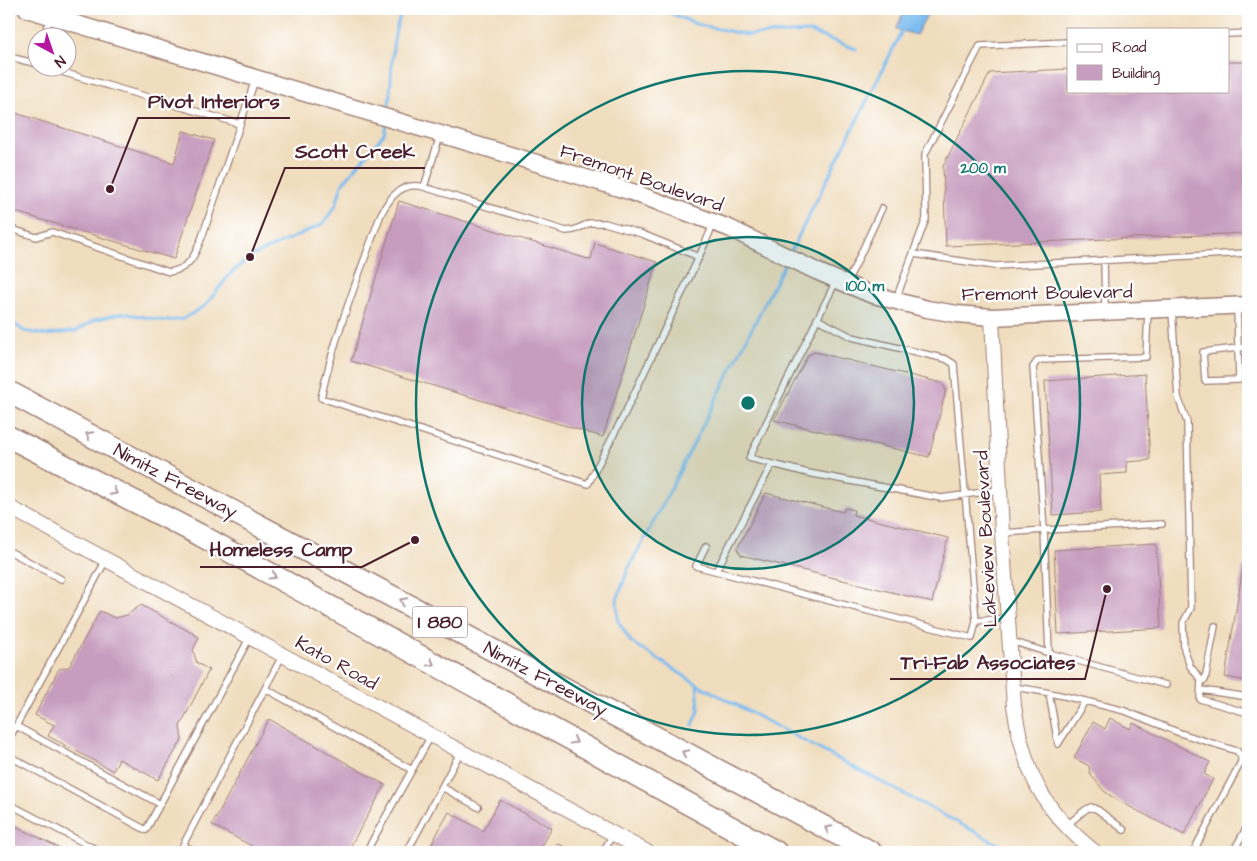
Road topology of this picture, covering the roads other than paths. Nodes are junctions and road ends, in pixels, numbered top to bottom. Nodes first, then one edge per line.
1 (27, 9) edge
2 (51, 16) junction
3 (47, 28) edge
4 (1230, 34) edge
5 (1248, 34) edge
6 (1067, 42) edge
7 (9, 57) edge
8 (28, 62) edge
9 (78, 77) edge
10 (256, 78) junction
11 (240, 124) junction
12 (441, 134) junction
13 (424, 186) junction
14 (882, 208) dead end
15 (714, 222) junction
16 (9, 228) edge
17 (1248, 253) edge
18 (914, 254) junction
19 (699, 257) junction
20 (1104, 260) junction
21 (834, 280) junction
22 (894, 302) junction
23 (1242, 306) edge
24 (1172, 309) junction
25 (1148, 310) junction
26 (1105, 312) junction
27 (992, 317) junction
28 (817, 319) junction
29 (1248, 347) edge
30 (1238, 348) junction
31 (9, 392) edge
32 (9, 438) edge
33 (772, 464) junction
34 (1000, 490) junction
35 (964, 495) junction
36 (9, 506) edge
37 (1162, 524) dead end
38 (1044, 530) junction
39 (1002, 533) junction
40 (706, 546) dead end
41 (9, 552) edge
42 (107, 558) junction
43 (716, 571) junction
44 (60, 579) dead end
45 (1008, 618) junction
46 (976, 621) junction
47 (1214, 626) dead end
48 (251, 636) junction
49 (1010, 641) junction
50 (1049, 653) junction
51 (283, 654) junction
52 (1201, 680) junction
53 (1166, 685) dead end
54 (1013, 687) junction
55 (266, 688) junction
56 (1200, 690) junction
57 (1049, 693) junction
58 (1248, 697) edge
59 (1085, 701) junction
60 (1248, 713) edge
61 (16, 726) junction
62 (432, 735) junction
63 (9, 739) edge
64 (461, 751) junction
65 (9, 756) edge
66 (412, 770) junction
67 (442, 787) junction
68 (9, 804) edge
69 (160, 804) junction
70 (478, 807) dead end
71 (1248, 825) edge
72 (1066, 826) junction
73 (1124, 830) dead end
74 (613, 834) junction
75 (559, 848) dead end
76 (102, 852) edge
77 (196, 852) edge
78 (366, 852) edge
79 (407, 852) edge
80 (566, 852) edge
81 (603, 852) edge
82 (647, 852) edge
83 (776, 852) edge
84 (871, 852) edge
85 (1095, 852) edge
86 (1193, 852) edge
87 (1233, 852) edge

1 - 2 main road, Fremont Boulevard
2 - 3 lane
2 - 10 main road, Fremont Boulevard
4 - 5 lane
6 - 18 lane
7 - 8 lane
9 - 11 lane
10 - 11 lane
10 - 12 main road, Fremont Boulevard
11 - 16 lane
12 - 13 lane
12 - 15 main road, Fremont Boulevard
13 - 19 lane
13 - 19 lane
14 - 21 lane
15 - 19 lane
15 - 21 main road, Fremont Boulevard
17 - 20 lane
18 - 20 lane
18 - 22 lane
20 - 26 lane
21 - 22 main road, Fremont Boulevard
21 - 28 lane
22 - 27 main road, Fremont Boulevard
23 - 24 main road, Fremont Boulevard
23 - 30 lane
24 - 25 main road, Fremont Boulevard
24 - 52 lane
25 - 26 main road, Fremont Boulevard
25 - 38 lane
26 - 27 main road, Fremont Boulevard
27 - 34 street, Lakeview Boulevard
28 - 33 lane
28 - 35 lane
29 - 30 lane
30 - 30 lane
84 -> 31 highway, Nimitz Freeway / I 880
32 -> 83 highway, Nimitz Freeway / I 880
33 - 35 lane
33 - 43 lane
34 - 35 lane
34 - 39 street, Lakeview Boulevard
35 - 46 lane
36 - 42 street, Kato Road
37 - 38 lane
38 - 39 lane
38 - 50 lane
39 - 45 street, Lakeview Boulevard
40 - 43 lane
41 - 44 lane
42 - 48 street, Kato Road
42 - 61 lane
43 - 46 lane
45 - 46 lane
45 - 49 street, Lakeview Boulevard
47 - 52 lane
48 - 51 street, Kato Road
48 - 69 lane
49 - 50 lane
49 - 54 street, Lakeview Boulevard
50 - 53 lane
51 - 55 lane
51 - 62 street, Kato Road
52 - 56 lane
54 - 57 lane
54 - 72 street, Lakeview Boulevard
55 - 66 lane
55 - 77 lane
56 - 58 lane
56 - 60 lane
57 - 59 lane
57 - 59 lane
59 - 86 lane
61 - 63 lane
61 - 69 lane
62 - 64 street, Kato Road
62 - 66 lane
64 - 67 lane
64 - 74 street, Kato Road
65 - 69 lane
66 - 78 lane
67 - 70 lane
67 - 79 lane
68 - 76 lane
71 - 87 lane
72 - 73 lane
72 - 85 street, Lakeview Boulevard
74 - 81 lane
74 - 82 street, Kato Road
75 - 80 lane

